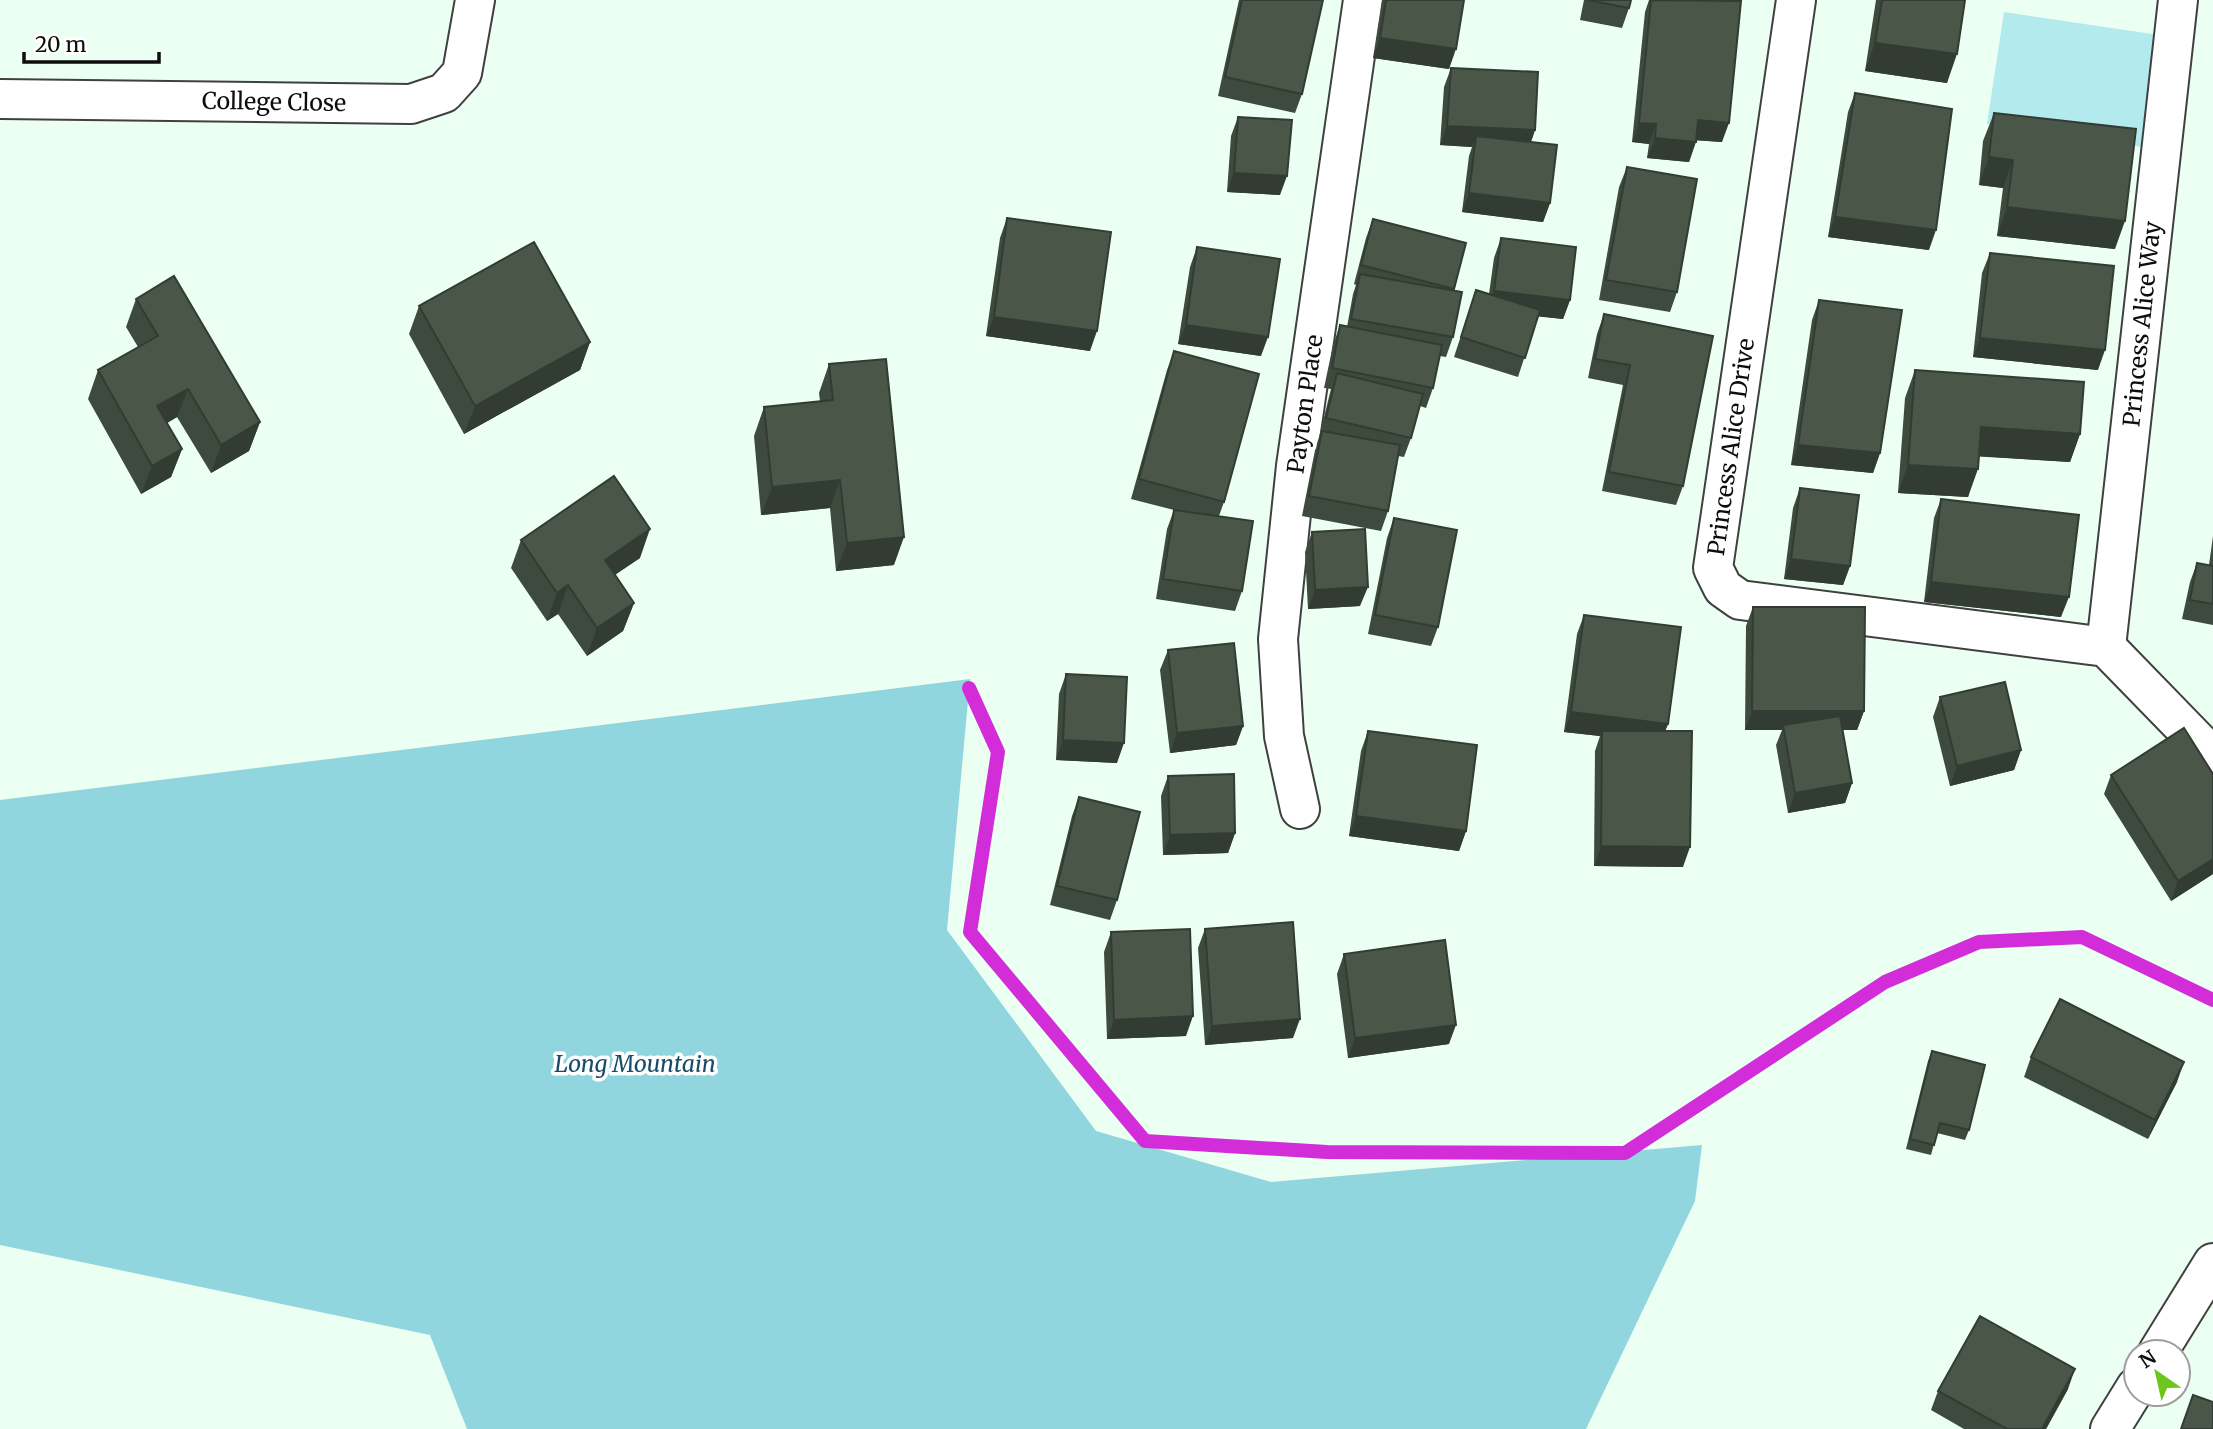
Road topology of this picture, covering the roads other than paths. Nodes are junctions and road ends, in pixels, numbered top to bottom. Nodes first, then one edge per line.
1 (475, 0) edge
2 (1363, 0) edge
3 (1797, 0) edge
4 (2178, 0) edge
5 (0, 99) edge
6 (2106, 647) junction
7 (2213, 757) edge
8 (1300, 809) dead end
9 (2213, 1263) edge
10 (2167, 1338) edge
11 (2123, 1408) edge
12 (2110, 1429) edge

1 - 5 street, College Close
2 - 8 street, Payton Place
3 - 6 street, Princess Alice Drive
4 - 6 street, Princess Alice Way
6 - 7 street
9 - 10 street
11 - 12 street

